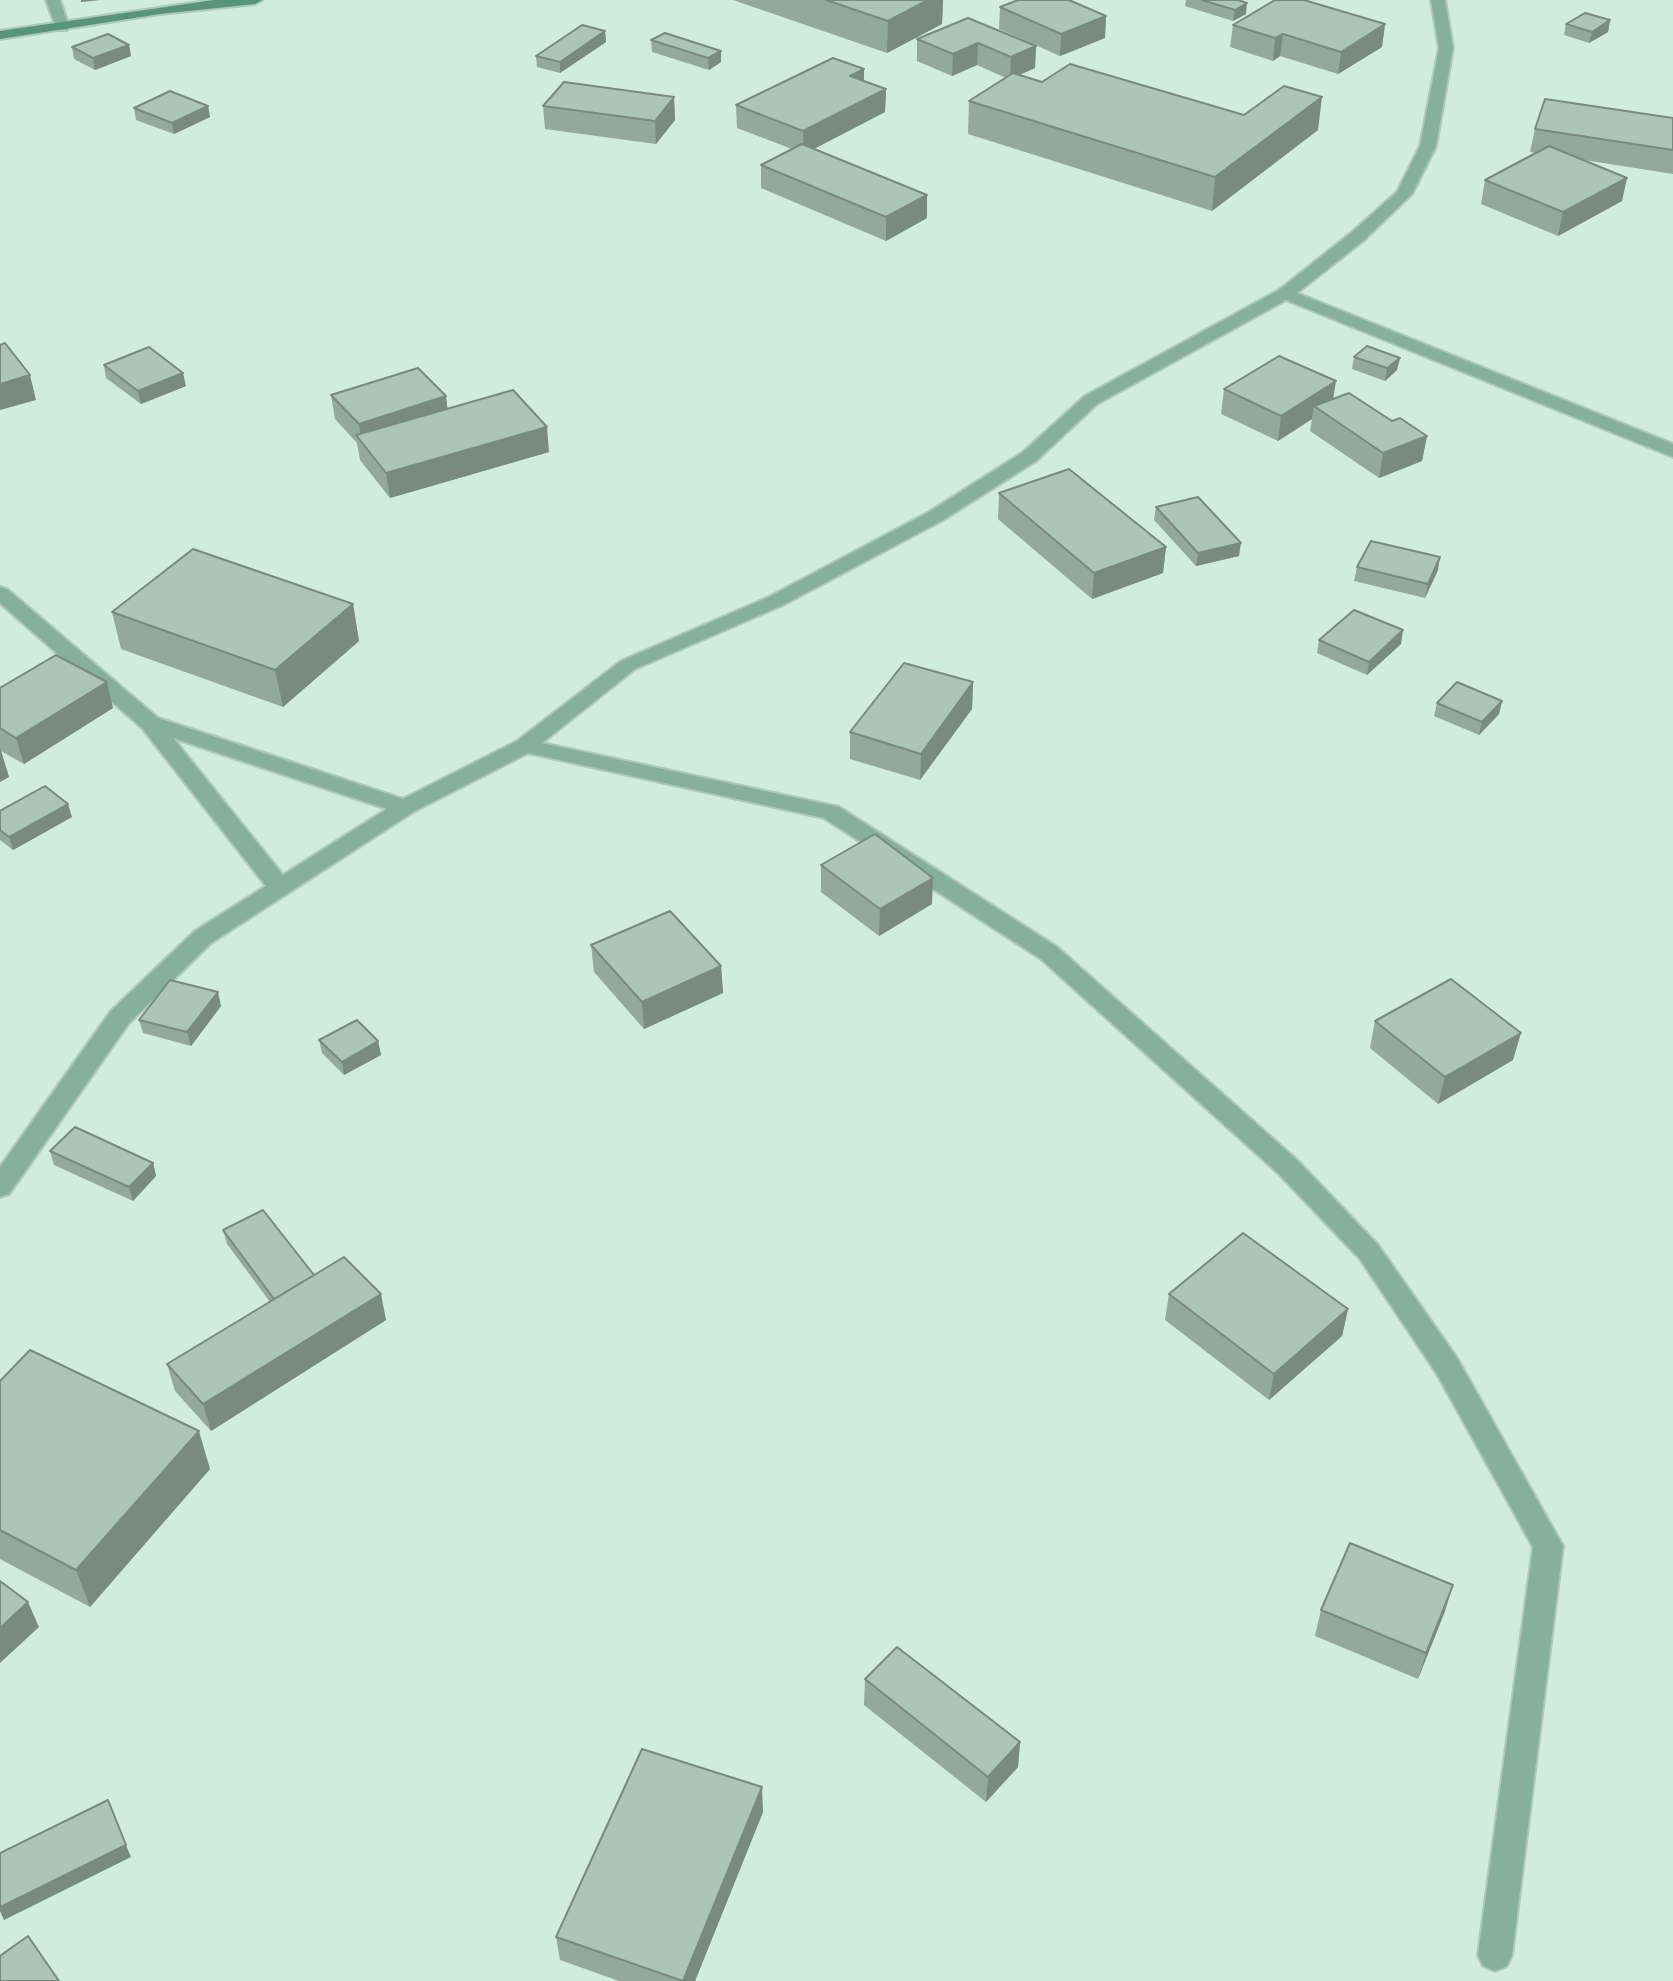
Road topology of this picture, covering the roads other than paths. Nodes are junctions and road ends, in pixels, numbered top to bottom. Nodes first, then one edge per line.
1 (53, 0) edge
2 (255, 0) edge
3 (1438, 0) edge
4 (62, 27) junction
5 (0, 35) edge
6 (1285, 294) junction
7 (1673, 451) edge
8 (0, 593) edge
9 (150, 723) junction
10 (525, 746) junction
11 (405, 807) junction
12 (280, 887) junction
13 (0, 1187) edge
14 (1495, 1955) dead end

1 - 4 street
2 - 4 main road
3 - 6 street
4 - 5 main road
6 - 7 street
6 - 10 street
8 - 9 street
9 - 11 street
9 - 12 street
10 - 11 street
10 - 14 street
11 - 12 street
12 - 13 street

